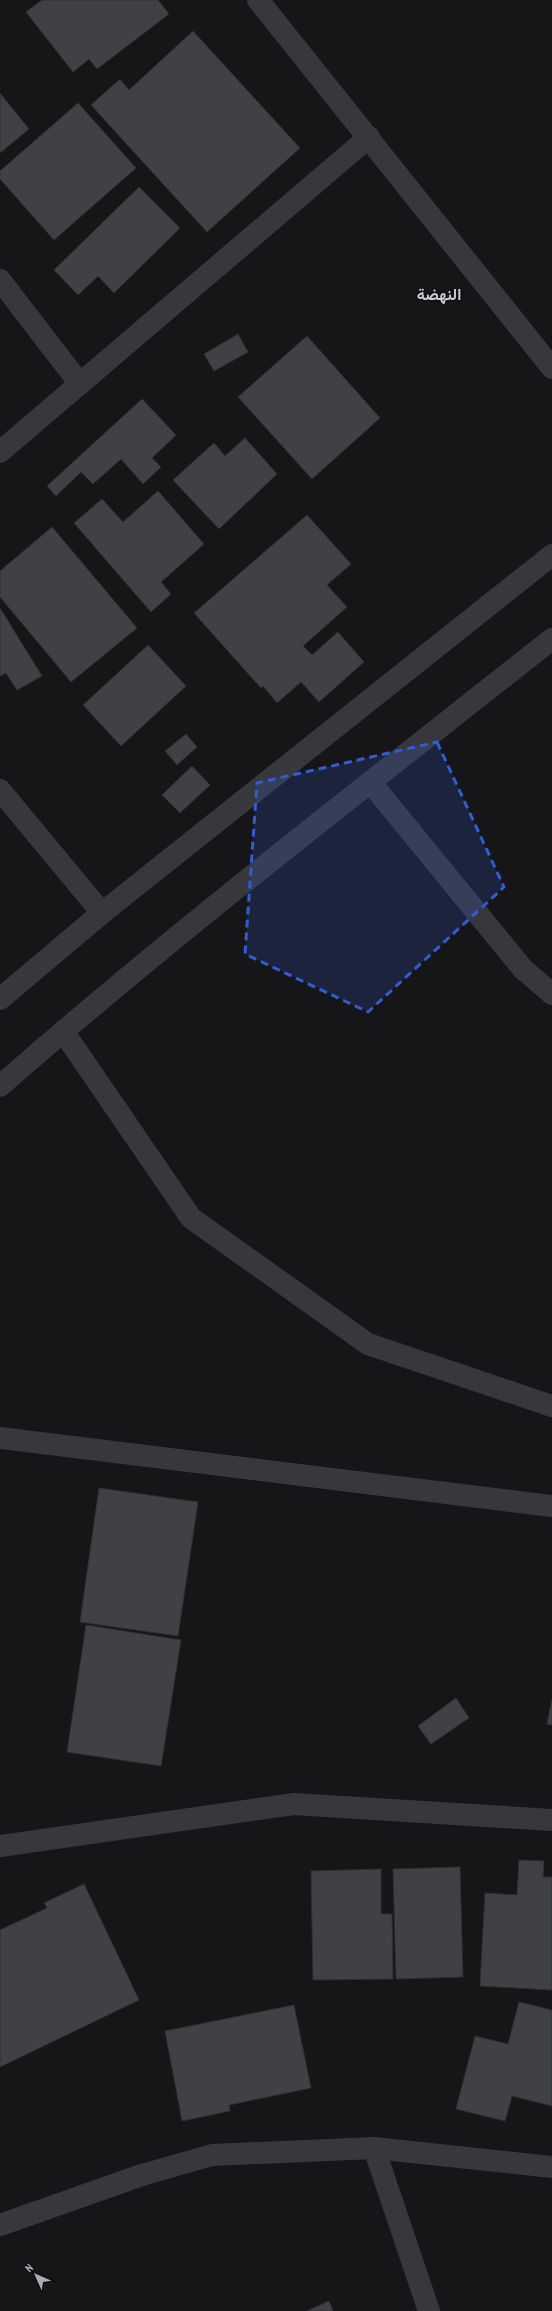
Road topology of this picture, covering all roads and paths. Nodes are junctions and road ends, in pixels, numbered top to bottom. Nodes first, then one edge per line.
1 (258, 0) edge
2 (369, 137) junction
3 (0, 280) edge
4 (552, 368) edge
5 (80, 384) junction
6 (0, 452) edge
7 (552, 555) edge
8 (552, 639) edge
9 (371, 783) junction
10 (0, 790) edge
11 (102, 913) junction
12 (552, 994) edge
13 (0, 999) edge
14 (64, 1031) junction
15 (0, 1086) edge
16 (552, 1406) edge
17 (0, 1438) edge
18 (552, 1506) edge
19 (552, 1820) edge
20 (0, 1846) edge
21 (374, 2148) junction
22 (552, 2167) edge
23 (0, 2225) edge
24 (428, 2311) edge

1 - 2 street
2 - 4 street
2 - 5 street
3 - 5 street
5 - 6 street
7 - 11 street
8 - 9 street
9 - 12 street
9 - 14 street
10 - 11 street
11 - 13 street
14 - 15 street
14 - 16 street
17 - 18 street
19 - 20 street
21 - 22 street
21 - 23 street
21 - 24 street

